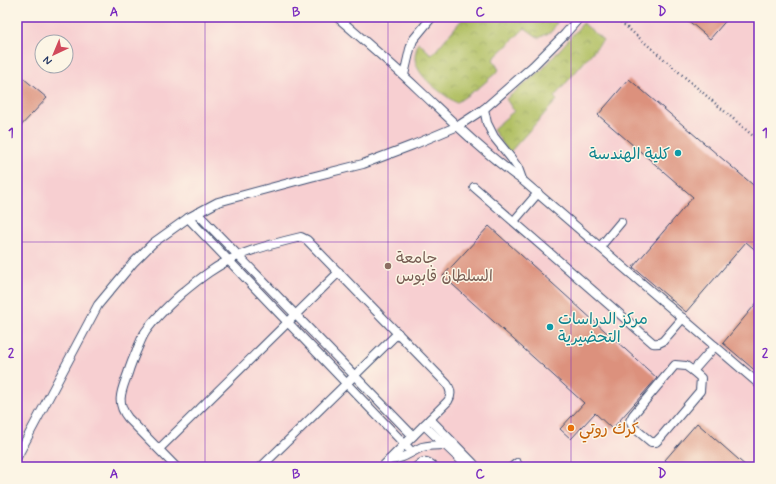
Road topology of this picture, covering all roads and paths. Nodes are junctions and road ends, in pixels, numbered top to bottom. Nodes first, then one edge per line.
1 (337, 17) edge
2 (432, 17) edge
3 (580, 17) edge
4 (616, 17) edge
5 (404, 75) junction
6 (484, 109) junction
7 (458, 126) junction
8 (759, 141) edge
9 (522, 180) junction
10 (474, 186) dead end
11 (538, 193) junction
12 (197, 213) junction
13 (188, 218) junction
14 (514, 221) junction
15 (621, 222) dead end
16 (600, 247) junction
17 (239, 256) junction
18 (229, 260) junction
19 (339, 272) junction
20 (296, 314) junction
21 (683, 318) junction
22 (288, 322) junction
23 (398, 333) junction
24 (715, 346) junction
25 (693, 371) junction
26 (355, 375) junction
27 (346, 384) junction
28 (759, 384) edge
29 (427, 422) junction
30 (413, 436) junction
31 (404, 444) junction
32 (445, 445) junction
33 (159, 449) junction
34 (412, 452) junction
35 (17, 456) edge
36 (389, 460) junction
37 (176, 467) edge
38 (261, 467) edge
39 (382, 467) edge
40 (416, 467) edge
41 (434, 467) edge
42 (468, 467) edge
43 (476, 467) edge

1 - 5 lane
2 - 5 lane
3 - 6 lane
4 - 8 path
5 - 7 lane
6 - 7 lane
6 - 9 lane
7 - 9 lane
7 - 12 lane
9 - 11 lane
10 - 14 lane
11 - 14 lane
11 - 16 lane
12 - 13 lane
12 - 17 lane
13 - 18 lane
13 - 35 lane
14 - 21 lane
15 - 16 lane
16 - 21 lane
17 - 18 lane
17 - 19 lane
17 - 20 lane
18 - 22 lane
18 - 33 lane
19 - 20 lane
19 - 23 lane
20 - 22 lane
20 - 26 lane
21 - 24 lane
22 - 27 lane
22 - 33 lane
23 - 26 lane
23 - 29 lane
24 - 25 lane
24 - 28 lane
25 - 25 lane
26 - 27 lane
26 - 30 lane
27 - 31 lane
27 - 38 lane
29 - 30 lane
29 - 32 lane
29 - 43 lane
30 - 31 lane
31 - 34 lane
31 - 36 lane
32 - 34 lane
32 - 42 lane
33 - 37 lane
34 - 36 lane
36 - 39 lane
40 - 41 lane

